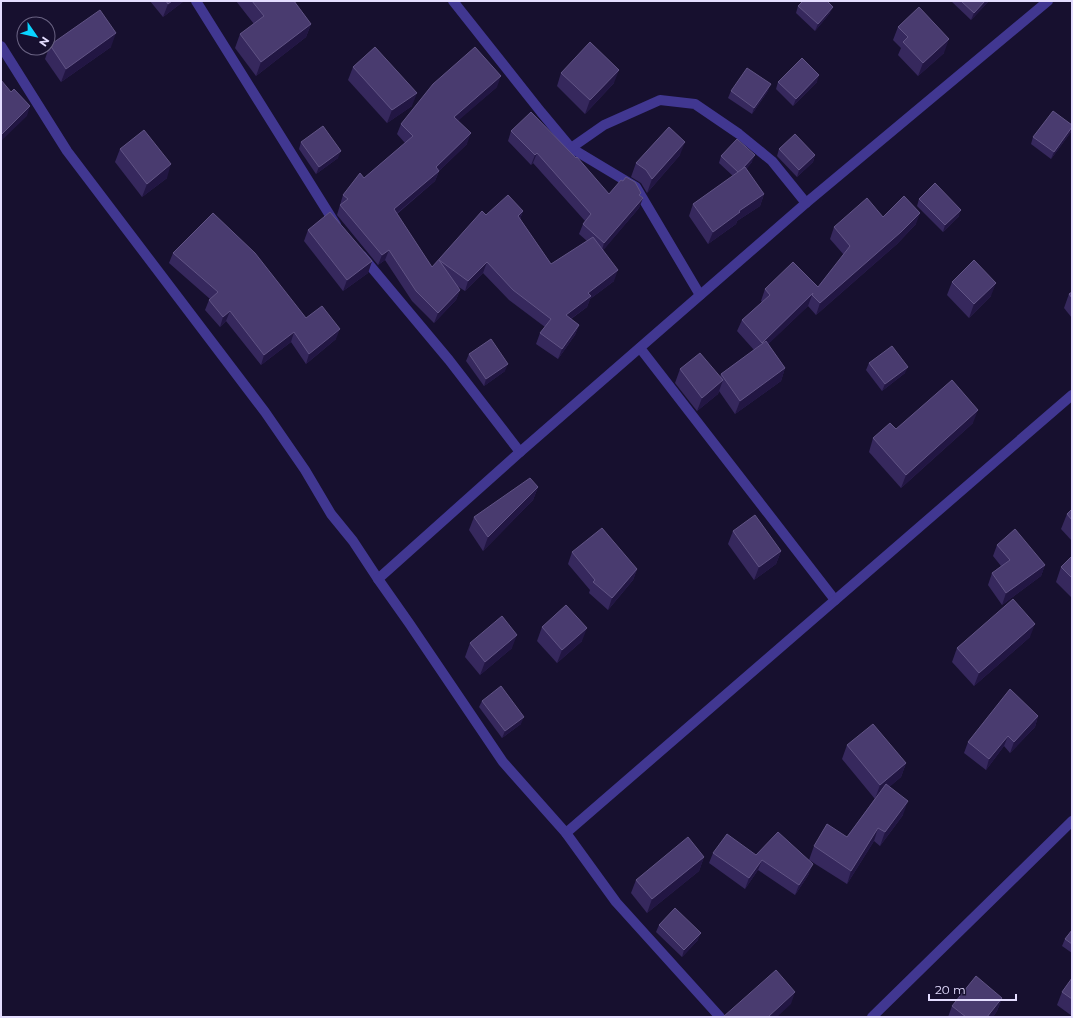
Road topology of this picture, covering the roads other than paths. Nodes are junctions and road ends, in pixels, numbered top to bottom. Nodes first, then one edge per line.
1 (196, 1) edge
2 (453, 1) edge
3 (1048, 1) edge
4 (1, 46) edge
5 (571, 148) junction
6 (806, 203) junction
7 (342, 232) edge
8 (357, 250) edge
9 (700, 295) junction
10 (640, 348) junction
11 (1072, 395) edge
12 (520, 452) junction
13 (378, 579) junction
14 (835, 600) junction
15 (1072, 821) edge
16 (566, 833) junction
17 (720, 1017) edge
18 (872, 1017) edge

1 - 7 street
2 - 5 street
3 - 6 street
4 - 13 street
5 - 6 street
5 - 9 street
6 - 9 street
8 - 12 street
9 - 10 street
10 - 12 street
10 - 14 street
11 - 14 street
12 - 13 street
13 - 16 street
14 - 16 street
15 - 18 street
16 - 17 street

